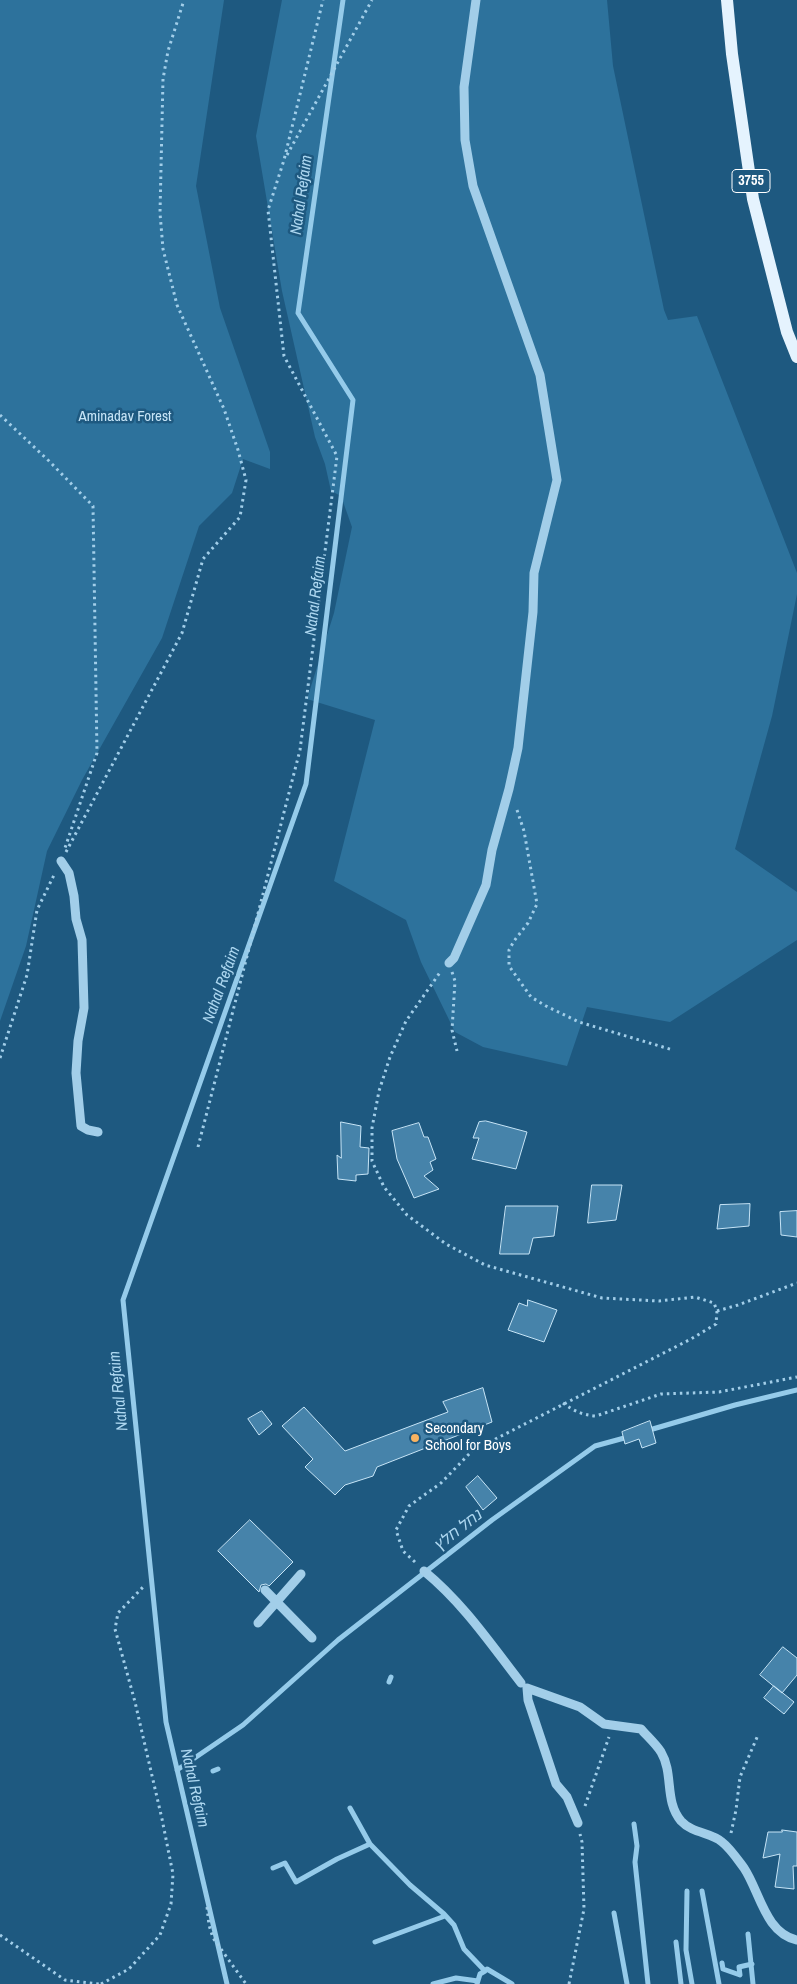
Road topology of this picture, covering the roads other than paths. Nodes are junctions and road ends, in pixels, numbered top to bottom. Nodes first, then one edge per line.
1 (476, 0) edge
2 (727, 0) edge
3 (797, 357) edge
4 (61, 861) road end
5 (449, 963) road end
6 (98, 1132) dead end
7 (424, 1571) road end
8 (301, 1574) dead end
9 (265, 1590) dead end
10 (277, 1602) junction
11 (258, 1623) dead end
12 (312, 1638) dead end
13 (520, 1683) dead end
14 (579, 1828) road end
15 (797, 1940) edge

1 - 5 street
2 - 3 main road, 3755
4 - 6 street
7 - 13 street
8 - 10 street
9 - 10 street
10 - 11 street
10 - 12 street
14 - 15 street

